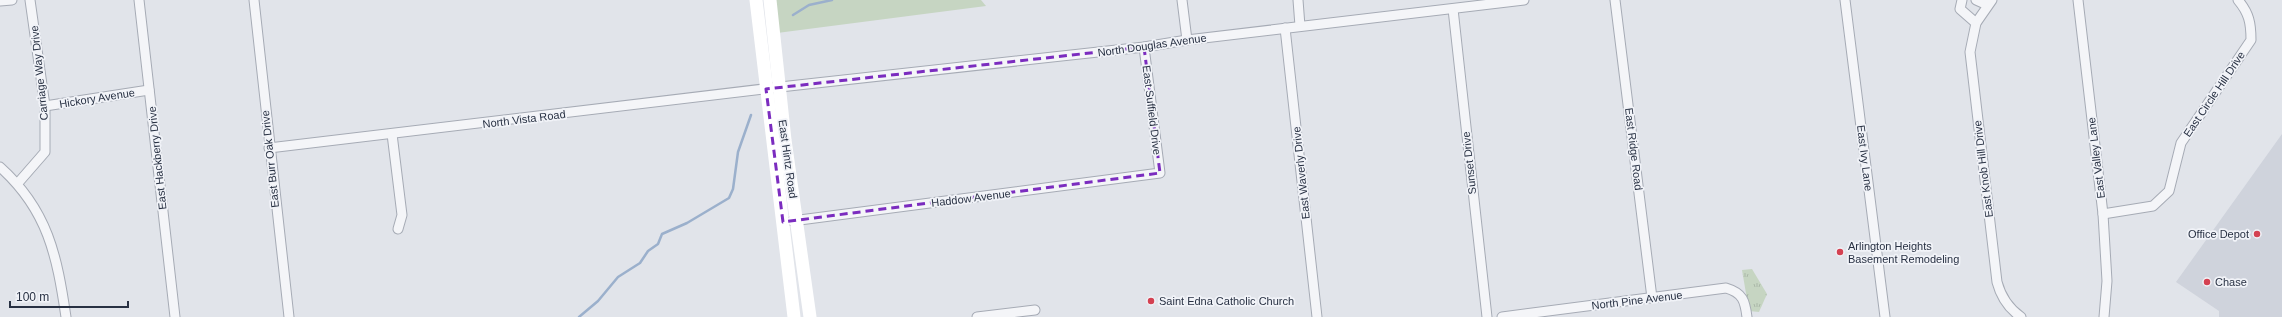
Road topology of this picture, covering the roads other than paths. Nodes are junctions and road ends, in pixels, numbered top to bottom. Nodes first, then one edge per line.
1 (12, 0) edge
2 (30, 0) edge
3 (139, 0) edge
4 (254, 0) edge
5 (756, 0) edge
6 (770, 0) edge
7 (1182, 0) edge
8 (1298, 0) edge
9 (1524, 0) edge
10 (1616, 0) edge
11 (1845, 0) edge
12 (1962, 0) edge
13 (1976, 0) edge
14 (2078, 0) edge
15 (2238, 0) edge
16 (0, 1) edge
17 (1990, 3) edge
18 (1454, 9) junction
19 (1976, 24) junction
20 (1300, 26) junction
21 (1285, 28) junction
22 (1187, 40) junction
23 (1144, 47) junction
24 (780, 87) junction
25 (766, 89) junction
26 (149, 90) junction
27 (45, 106) junction
28 (392, 134) junction
29 (269, 148) junction
30 (0, 167) edge
31 (1160, 173) joint
32 (18, 183) junction
33 (2103, 214) junction
34 (797, 220) junction
35 (783, 222) junction
36 (398, 229) dead end
37 (1652, 298) junction
38 (1035, 310) dead end
39 (2010, 314) edge
40 (66, 317) edge
41 (175, 317) edge
42 (288, 317) edge
43 (794, 317) edge
44 (810, 317) edge
45 (977, 317) edge
46 (1317, 317) edge
47 (1487, 317) edge
48 (1502, 317) edge
49 (1509, 317) edge
50 (1747, 317) edge
51 (1885, 317) edge
52 (2021, 317) edge
53 (2104, 317) edge

1 - 16 street
2 - 27 street, Carriage Way Drive
3 - 26 street, East Hackberry Drive
4 - 29 street, East Burr Oak Drive
5 - 25 main road, East Hintz Road
6 - 24 main road, East Hintz Road
7 - 22 street
8 - 20 street
9 - 18 street, North Douglas Avenue
10 - 37 street, East Ridge Road
11 - 51 street, East Ivy Lane
12 - 19 street
13 - 17 street, East Knob Hill Drive
14 - 33 street, East Valley Lane
15 - 33 street, East Circle Hill Drive
17 - 19 street, East Knob Hill Drive
18 - 20 street, North Douglas Avenue
18 - 47 street, Sunset Drive
19 - 39 street, East Knob Hill Drive
20 - 21 street, North Douglas Avenue
21 - 22 street, North Douglas Avenue
21 - 46 street, East Waverly Drive
22 - 23 street, North Douglas Avenue
23 - 24 street, North Douglas Avenue
23 - 31 street, East Suffield Drive
24 - 25 street, North Vista Road
24 - 34 main road, East Hintz Road
25 - 28 street, North Vista Road
25 - 35 main road, East Hintz Road
26 - 27 street, Hickory Avenue
26 - 41 street, East Hackberry Drive
27 - 32 street, Carriage Way Drive
28 - 29 street, North Vista Road
28 - 36 street
29 - 42 street, East Burr Oak Drive
30 - 32 street
31 - 34 street, Haddow Avenue
32 - 40 street
33 - 53 street, East Valley Lane
34 - 35 street, Haddow Avenue
34 - 44 main road, East Hintz Road
35 - 43 main road, East Hintz Road
37 - 49 street, North Pine Avenue
37 - 50 street, North Pine Avenue
38 - 45 street
39 - 52 street, East Knob Hill Drive
48 - 49 street, North Pine Avenue

